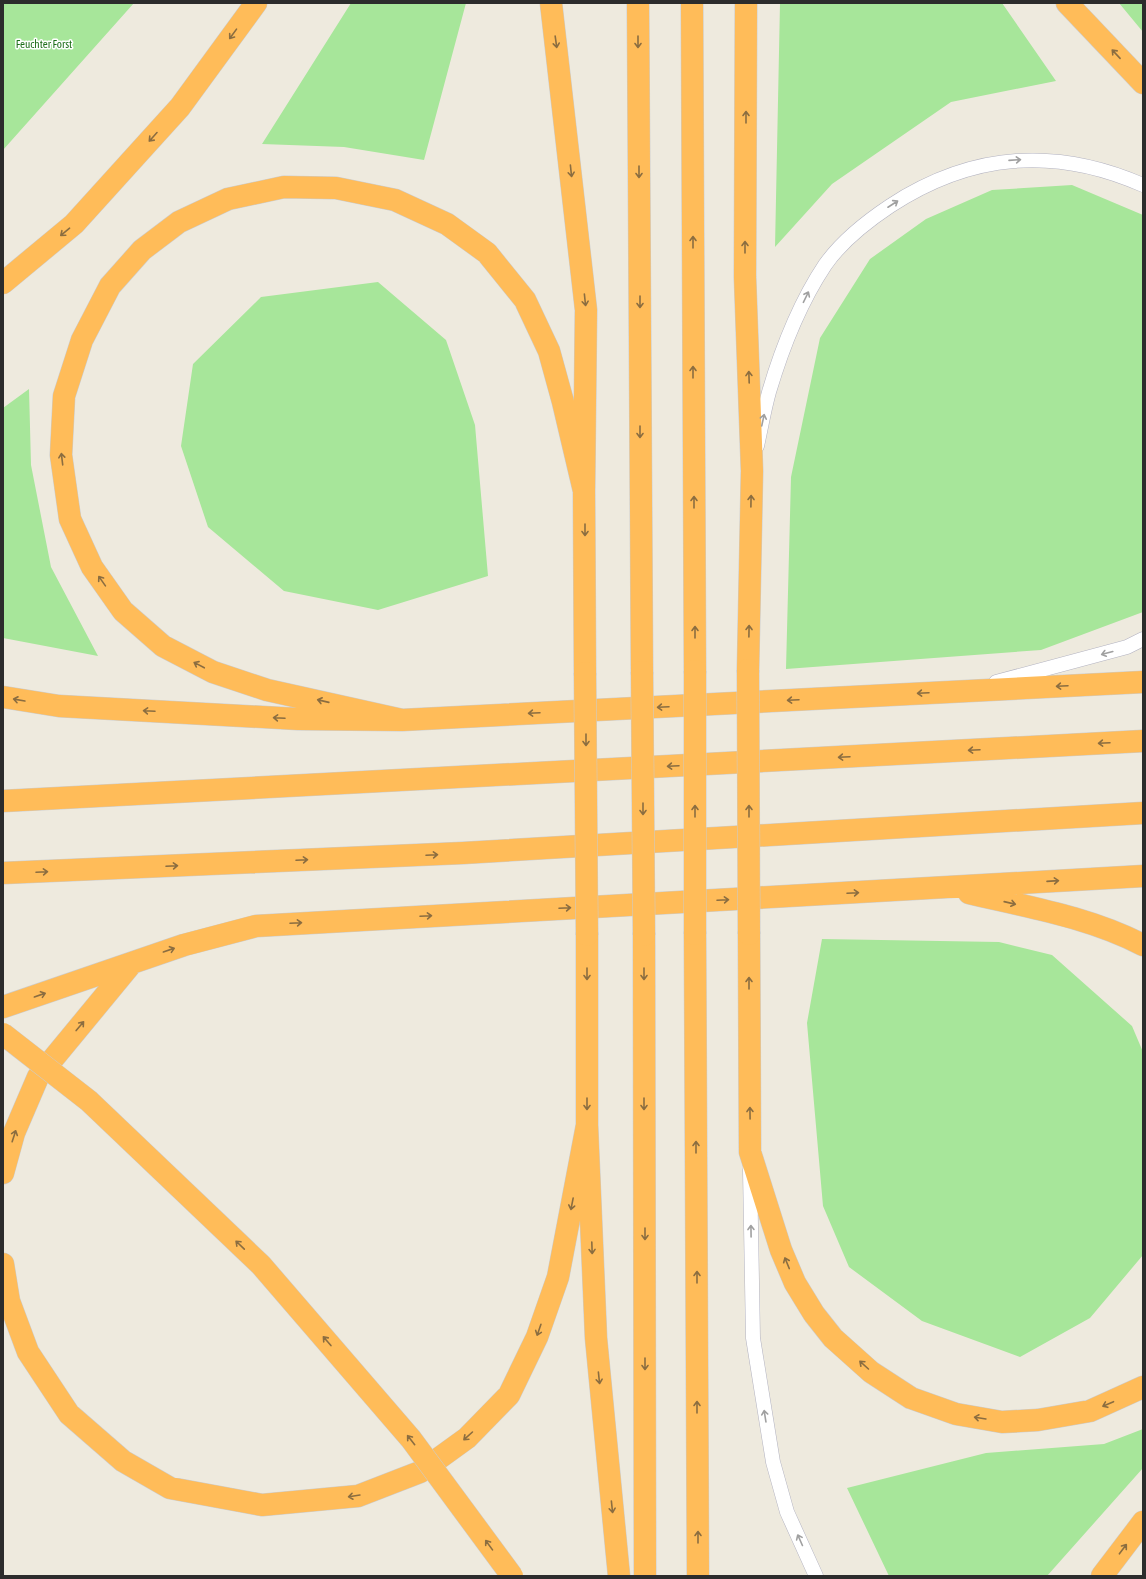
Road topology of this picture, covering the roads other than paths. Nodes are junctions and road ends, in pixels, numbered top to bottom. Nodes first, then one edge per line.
1 (256, 3) edge
2 (551, 3) edge
3 (638, 3) edge
4 (692, 3) edge
5 (746, 3) edge
6 (1067, 3) edge
7 (1143, 83) edge
8 (1143, 185) edge
9 (3, 283) edge
10 (752, 472) junction
11 (584, 491) junction
12 (1143, 640) edge
13 (1143, 682) edge
14 (962, 691) junction
15 (3, 697) edge
16 (402, 720) junction
17 (1143, 741) edge
18 (3, 801) edge
19 (1143, 813) edge
20 (3, 873) edge
21 (1143, 876) edge
22 (945, 888) junction
23 (1143, 945) edge
24 (132, 963) junction
25 (3, 1007) edge
26 (3, 1034) edge
27 (587, 1125) junction
28 (750, 1152) junction
29 (3, 1173) edge
30 (3, 1264) edge
31 (1143, 1388) edge
32 (1143, 1522) edge
33 (512, 1576) edge
34 (619, 1576) edge
35 (645, 1576) edge
36 (698, 1576) edge
37 (816, 1576) edge
38 (1102, 1576) edge

1 -> 9 highway
2 -> 11 highway
3 -> 35 highway, bridge
36 -> 4 highway, bridge
10 -> 5 highway
7 -> 6 highway
10 -> 8 lane
28 -> 10 highway, bridge
16 -> 11 highway
11 -> 27 highway, bridge
12 -> 14 lane
13 -> 14 highway
14 -> 16 highway
16 -> 15 highway
17 -> 18 highway
20 -> 19 highway
22 -> 21 highway
22 -> 23 highway
24 -> 22 highway
25 -> 24 highway
29 -> 24 highway
33 -> 26 highway, bridge
27 -> 30 highway
27 -> 34 highway
31 -> 28 highway
37 -> 28 lane
38 -> 32 highway

